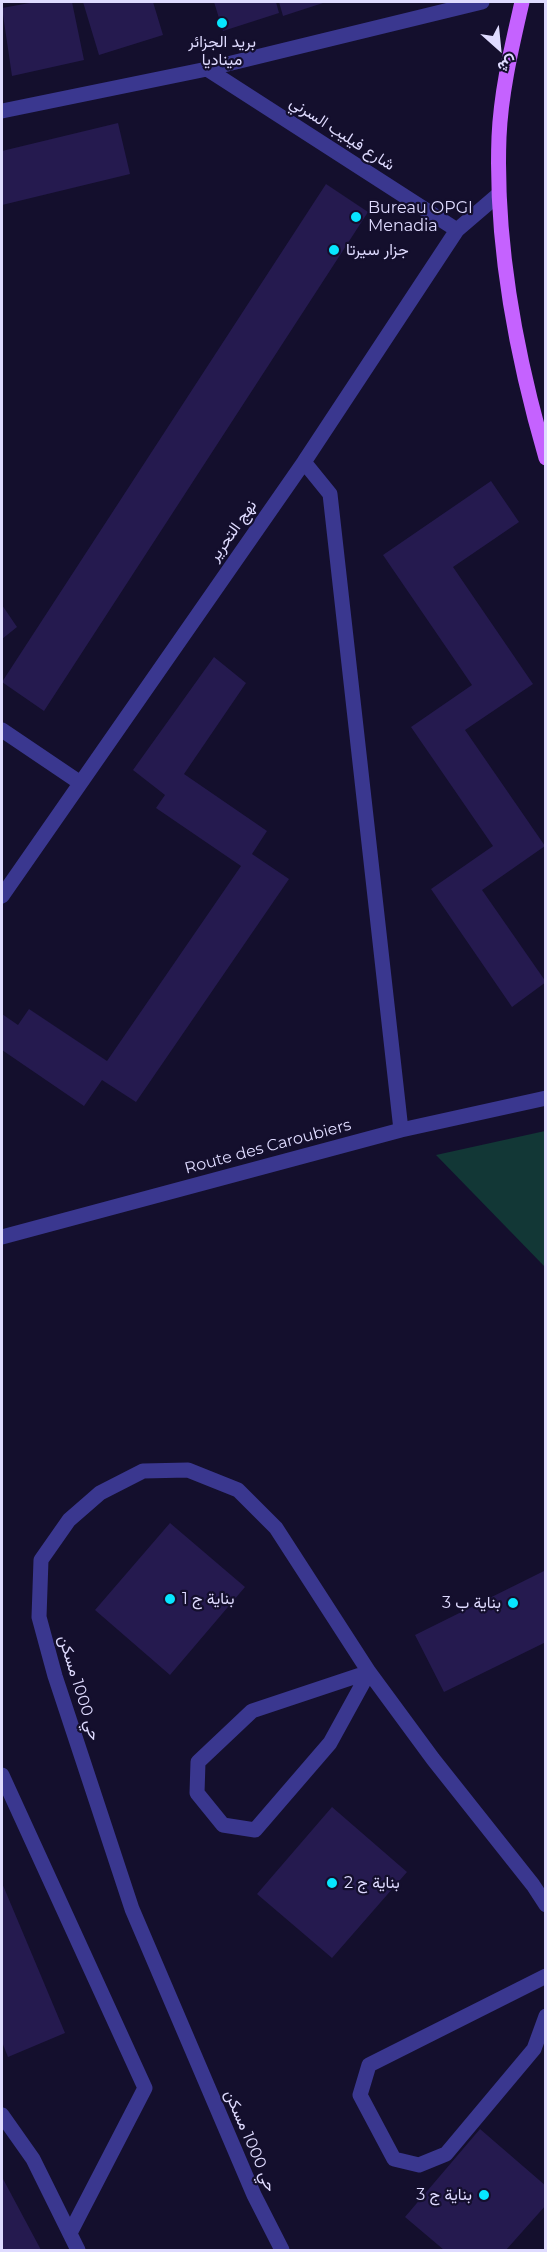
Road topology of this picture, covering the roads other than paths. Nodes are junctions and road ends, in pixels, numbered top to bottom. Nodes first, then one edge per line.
1 (482, 2) edge
2 (522, 2) edge
3 (207, 69) junction
4 (2, 111) edge
5 (499, 194) junction
6 (457, 230) junction
7 (546, 458) edge
8 (304, 462) junction
9 (2, 730) edge
10 (79, 782) junction
11 (2, 896) edge
12 (546, 1098) edge
13 (401, 1130) junction
14 (2, 1237) edge
15 (369, 1672) junction
16 (2, 1776) edge
17 (546, 1905) edge
18 (546, 1976) edge
19 (546, 2016) edge
20 (2, 2115) edge
21 (70, 2233) junction
22 (78, 2250) edge
23 (282, 2250) edge

1 - 3 street
2 - 5 main road
3 - 4 street
3 - 6 street, شارع فيليب السرني
5 - 6 street, نهج التحرير
5 - 7 main road
6 - 8 street, نهج التحرير
8 - 10 street, نهج التحرير
8 - 13 street
9 - 10 street
10 - 11 street, نهج التحرير
12 - 13 street, Route des Caroubiers
13 - 14 street, Route des Caroubiers
15 - 15 street
15 - 17 street, حي 1000 مسكن
15 - 23 street, حي 1000 مسكن
16 - 21 street
18 - 19 street
20 - 21 street
21 - 22 street

